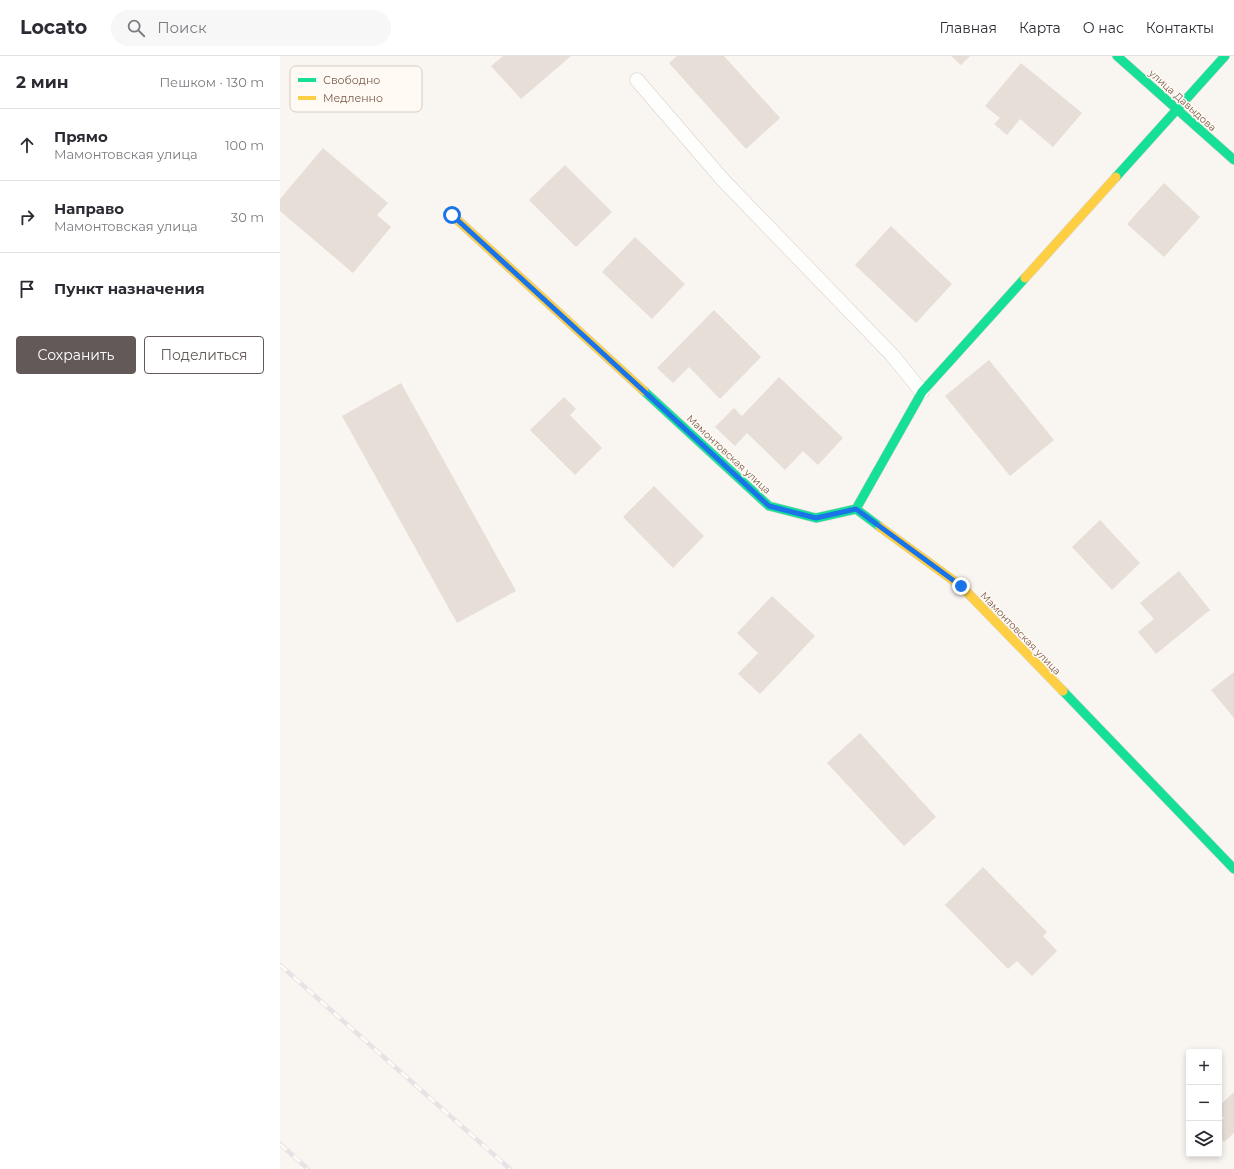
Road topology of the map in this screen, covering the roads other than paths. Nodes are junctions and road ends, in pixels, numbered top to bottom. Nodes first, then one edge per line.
1 (1118, 56) edge
2 (1225, 56) edge
3 (636, 80) dead end
4 (1177, 109) junction
5 (1234, 160) edge
6 (452, 215) dead end
7 (922, 392) junction
8 (856, 509) junction
9 (1234, 868) edge

1 - 4 street, улица Давыдова
2 - 4 street
3 - 7 lane
4 - 5 street, улица Давыдова
4 - 7 street
6 - 8 street, Мамонтовская улица
7 - 8 street
8 - 9 street, Мамонтовская улица

